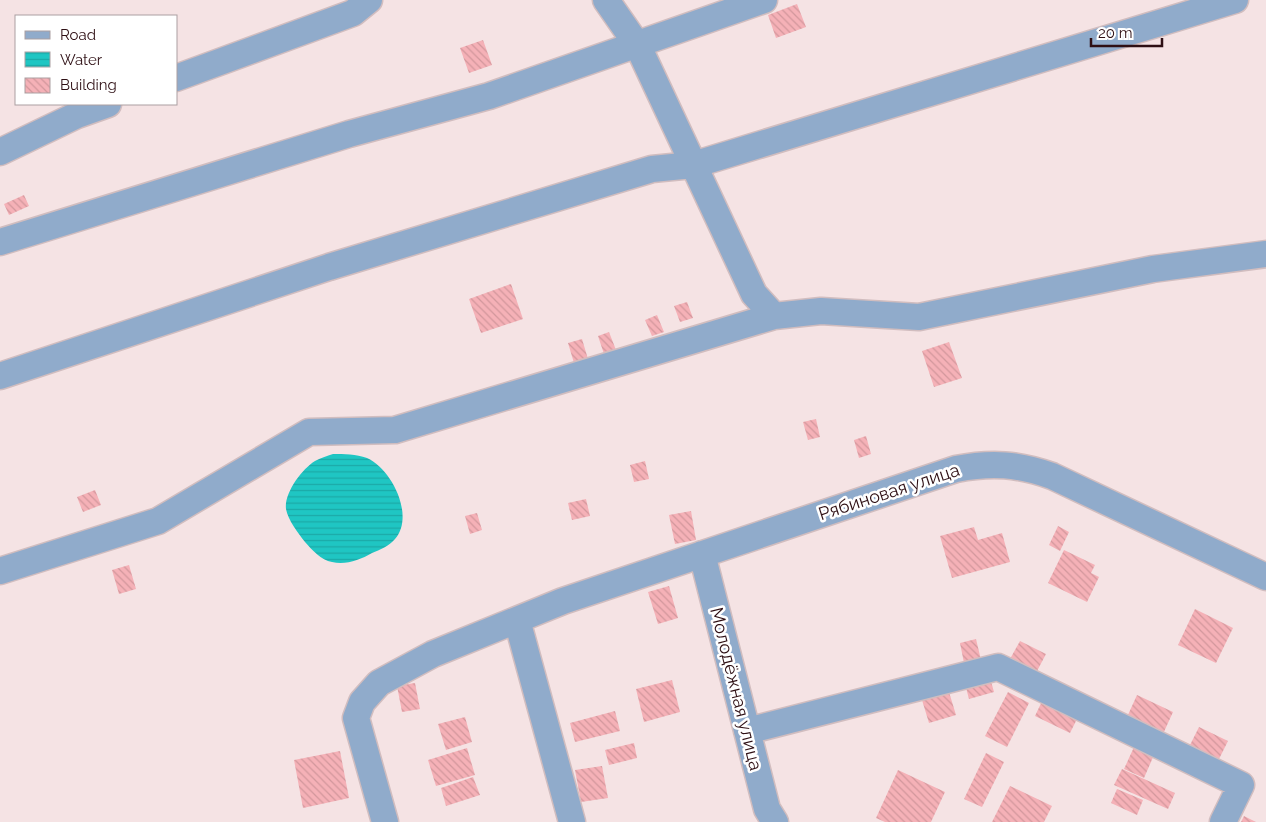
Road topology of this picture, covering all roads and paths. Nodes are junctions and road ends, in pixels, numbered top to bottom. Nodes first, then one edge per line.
1 (369, 0) edge
2 (606, 0) edge
3 (764, 0) edge
4 (1235, 0) edge
5 (638, 46) junction
6 (178, 77) edge
7 (105, 105) edge
8 (0, 152) edge
9 (693, 165) junction
10 (0, 242) edge
11 (1266, 254) edge
12 (774, 316) junction
13 (0, 376) edge
14 (702, 554) junction
15 (0, 571) edge
16 (1266, 578) edge
17 (517, 620) junction
18 (747, 731) junction
19 (384, 822) edge
20 (572, 822) edge
21 (775, 822) edge
22 (1224, 822) edge

1 - 6 street
2 - 5 street
3 - 5 street
4 - 9 street
5 - 9 street
5 - 10 street
7 - 8 street
9 - 12 street
9 - 13 street
11 - 12 street
12 - 15 street
14 - 16 street, Рябиновая улица
14 - 17 street, Рябиновая улица
14 - 18 street, Молодёжная улица
17 - 19 street, Рябиновая улица
17 - 20 street
18 - 21 street, Молодёжная улица
18 - 22 street

